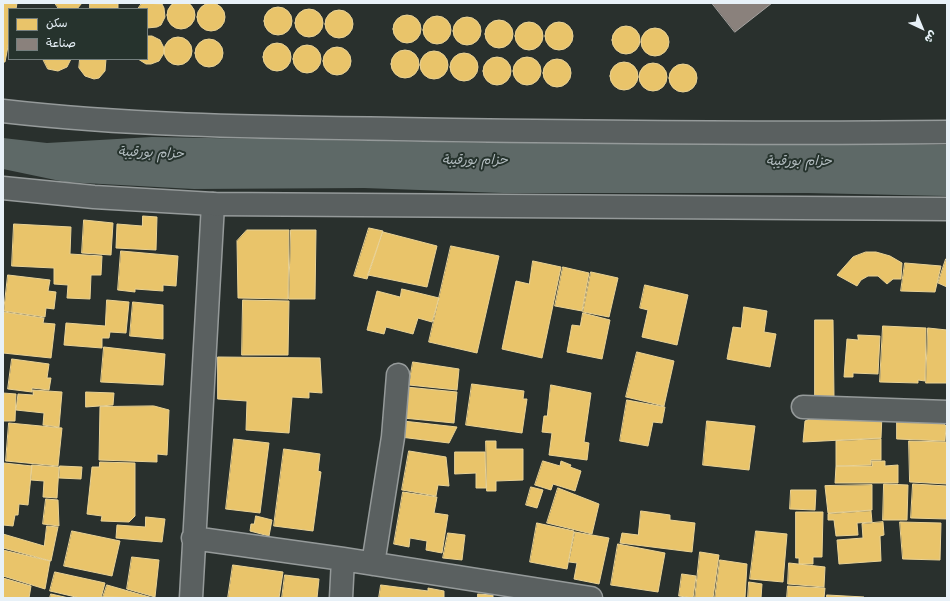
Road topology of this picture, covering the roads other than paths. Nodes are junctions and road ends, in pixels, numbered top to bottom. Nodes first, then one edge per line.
1 (3, 111) edge
2 (947, 132) edge
3 (3, 188) edge
4 (213, 204) junction
5 (947, 208) edge
6 (398, 375) dead end
7 (803, 407) dead end
8 (947, 412) edge
9 (193, 538) junction
10 (343, 559) junction
11 (374, 564) junction
12 (191, 598) edge
13 (341, 598) edge
14 (591, 598) edge

1 - 2 main road
3 - 4 main road
4 - 5 main road
4 - 9 main road
6 - 11 main road
7 - 8 main road
9 - 10 main road
9 - 12 main road
10 - 11 main road
10 - 13 main road
11 - 14 main road

